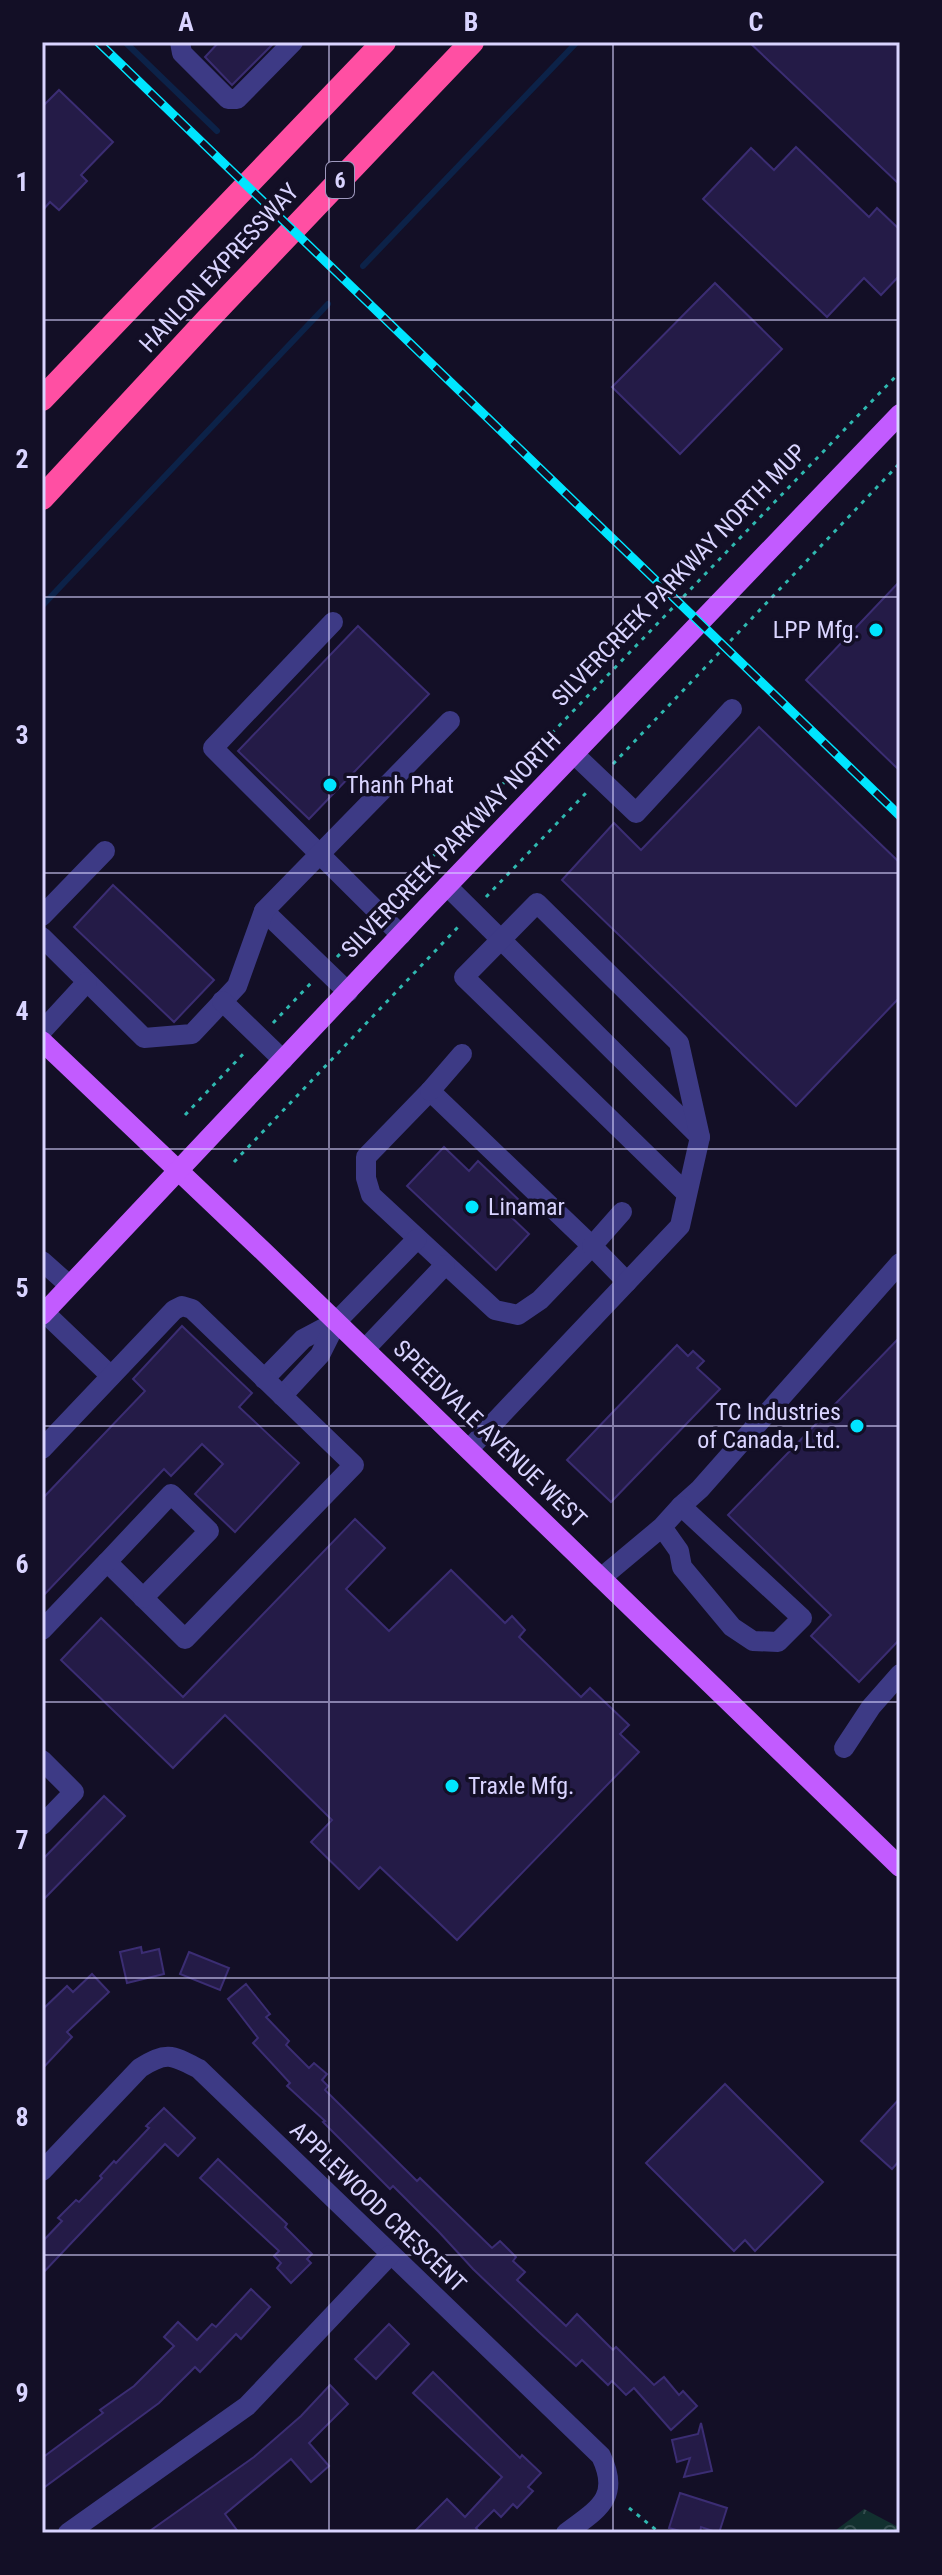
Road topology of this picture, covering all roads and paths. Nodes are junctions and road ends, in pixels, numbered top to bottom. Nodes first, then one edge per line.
1 (180, 42) edge
2 (293, 42) edge
3 (384, 42) edge
4 (472, 42) edge
5 (900, 372) edge
6 (42, 399) edge
7 (900, 414) edge
8 (900, 463) edge
9 (42, 498) edge
10 (333, 622) dead end
11 (732, 709) dead end
12 (450, 721) dead end
13 (574, 754) junction
14 (598, 780) junction
15 (105, 851) dead end
16 (321, 855) junction
17 (447, 886) junction
18 (264, 911) junction
19 (473, 911) junction
20 (379, 913) junction
21 (42, 916) edge
22 (401, 935) junction
23 (42, 937) edge
24 (500, 938) junction
25 (324, 969) junction
26 (87, 982) junction
27 (348, 992) junction
28 (222, 1001) junction
29 (42, 1031) edge
30 (260, 1037) junction
31 (42, 1041) edge
32 (462, 1054) dead end
33 (283, 1060) junction
34 (430, 1091) junction
35 (185, 1115) dead end
36 (700, 1137) junction
37 (234, 1162) dead end
38 (180, 1171) junction
39 (687, 1194) junction
40 (622, 1212) dead end
41 (417, 1239) junction
42 (592, 1246) junction
43 (42, 1261) edge
44 (900, 1263) edge
45 (445, 1265) junction
46 (627, 1282) junction
47 (69, 1285) junction
48 (45, 1307) edge
49 (337, 1321) junction
50 (365, 1349) junction
51 (111, 1376) junction
52 (264, 1379) junction
53 (282, 1396) junction
54 (42, 1449) edge
55 (469, 1449) junction
56 (681, 1506) junction
57 (662, 1527) junction
58 (107, 1562) junction
59 (601, 1578) junction
60 (143, 1598) junction
61 (42, 1630) edge
62 (900, 1674) edge
63 (844, 1748) dead end
64 (42, 1760) edge
65 (42, 1825) edge
66 (900, 1867) edge
67 (42, 2171) edge
68 (390, 2255) junction
69 (629, 2508) dead end
70 (68, 2533) edge
71 (566, 2533) edge
72 (660, 2533) edge

1 - 2 street
3 - 6 highway, HANLON EXPRESSWAY
4 - 9 highway, HANLON EXPRESSWAY / 6
5 - 20 path, SILVERCREEK PARKWAY NORTH MUP
7 - 13 main road, SILVERCREEK PARKWAY NORTH
8 - 14 path
10 - 16 street
11 - 14 street
12 - 16 street
13 - 14 street
13 - 17 main road, SILVERCREEK PARKWAY NORTH
14 - 19 path
15 - 21 street
16 - 18 street
16 - 20 street
17 - 19 street
17 - 22 main road, SILVERCREEK PARKWAY NORTH
18 - 25 street
18 - 28 street
19 - 24 street
19 - 37 path
20 - 22 street
20 - 25 path, SILVERCREEK PARKWAY NORTH MUP
22 - 27 main road, SILVERCREEK PARKWAY NORTH
23 - 26 street
24 - 36 street
24 - 36 street
24 - 39 street
25 - 27 street
25 - 30 path, SILVERCREEK PARKWAY NORTH MUP
26 - 28 street
26 - 29 street
27 - 33 main road, SILVERCREEK PARKWAY NORTH
28 - 30 street
30 - 33 street
30 - 35 path, SILVERCREEK PARKWAY NORTH MUP
31 - 38 main road, SPEEDVALE AVENUE WEST
32 - 34 street
33 - 38 main road, SILVERCREEK PARKWAY NORTH
34 - 41 street
34 - 42 street
36 - 39 street
38 - 47 main road, SILVERCREEK PARKWAY NORTH
38 - 49 main road, SPEEDVALE AVENUE WEST
39 - 46 street
40 - 42 street
41 - 45 street
41 - 49 street
42 - 45 street
42 - 46 street
43 - 47 street
44 - 56 street
45 - 50 street
46 - 55 street
47 - 48 main road, SILVERCREEK PARKWAY NORTH
48 - 51 street
49 - 50 main road, SPEEDVALE AVENUE WEST
49 - 52 street
49 - 53 street
50 - 55 main road, SPEEDVALE AVENUE WEST
51 - 52 street
51 - 54 street
52 - 53 street
53 - 60 street
55 - 59 main road, SPEEDVALE AVENUE WEST
56 - 57 street
56 - 57 street
57 - 59 street
58 - 60 street
58 - 60 street
58 - 61 street
59 - 66 main road, SPEEDVALE AVENUE WEST
62 - 63 street
64 - 65 street
67 - 68 street, APPLEWOOD CRESCENT
68 - 70 street
68 - 71 street, APPLEWOOD CRESCENT
69 - 72 path

